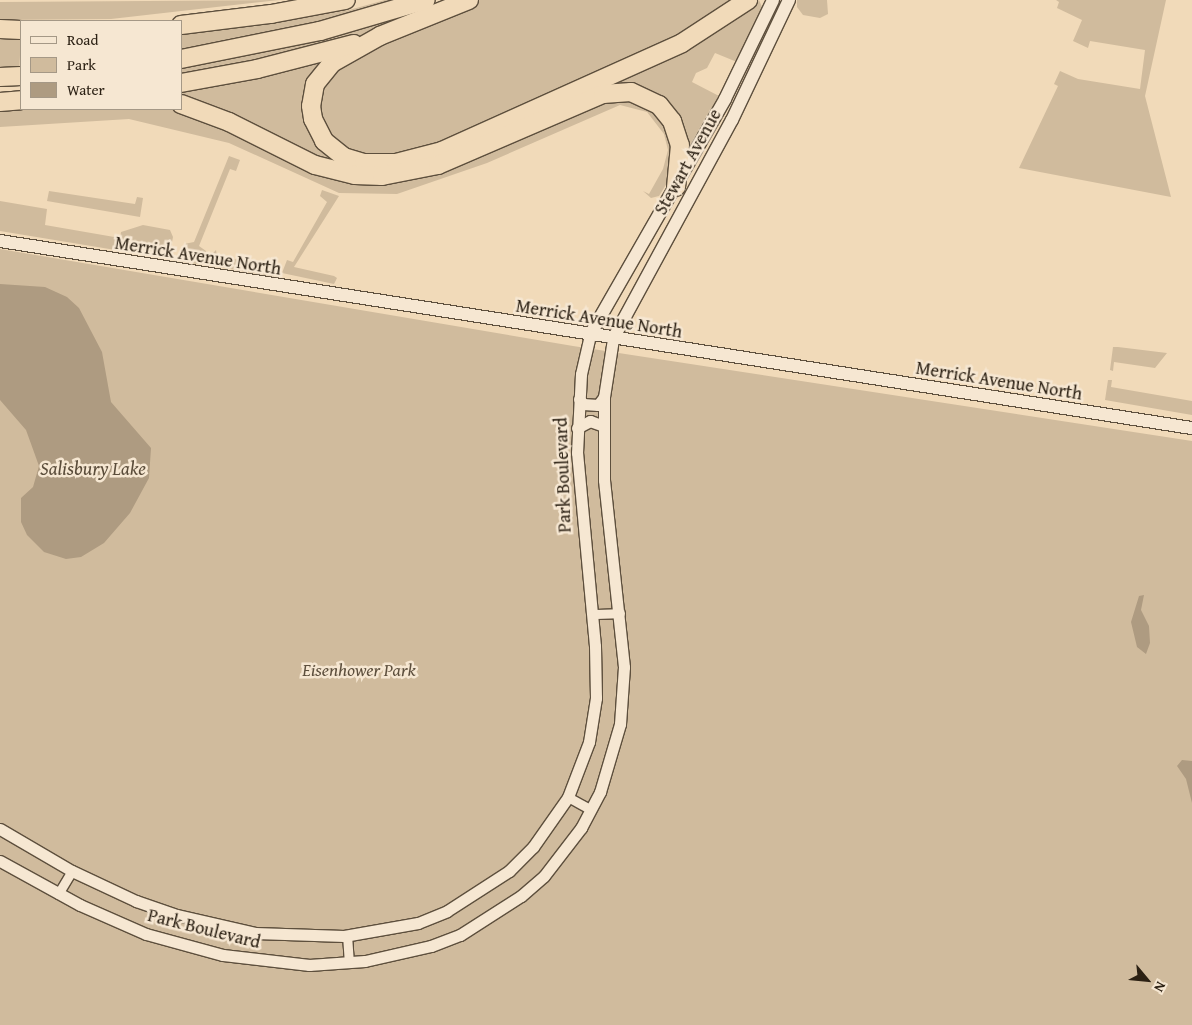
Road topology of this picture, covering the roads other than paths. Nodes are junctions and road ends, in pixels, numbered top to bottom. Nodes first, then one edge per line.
1 (426, 0) edge
2 (470, 0) edge
3 (748, 0) edge
4 (338, 1) edge
5 (771, 4) edge
6 (787, 6) edge
7 (778, 25) junction
8 (182, 26) edge
9 (0, 29) edge
10 (20, 30) edge
11 (380, 36) junction
12 (182, 59) edge
13 (20, 76) edge
14 (0, 77) edge
15 (182, 84) edge
16 (725, 99) junction
17 (20, 100) edge
18 (0, 102) edge
19 (182, 104) edge
20 (732, 120) junction
21 (714, 153) junction
22 (693, 157) junction
23 (676, 187) junction
24 (0, 241) edge
25 (590, 335) junction
26 (613, 339) junction
27 (604, 397) junction
28 (579, 399) junction
29 (604, 426) junction
30 (577, 428) junction
31 (1192, 428) edge
32 (620, 613) junction
33 (592, 614) junction
34 (568, 797) junction
35 (591, 810) junction
36 (0, 829) edge
37 (0, 861) edge
38 (72, 871) junction
39 (58, 894) junction
40 (347, 935) junction
41 (349, 962) junction

1 - 12 highway
2 - 11 highway
3 - 11 highway
4 - 8 highway
5 - 6 main road
5 - 7 main road
5 - 16 main road, Stewart Avenue
6 - 7 main road, Stewart Avenue
7 - 20 main road, Stewart Avenue
9 - 10 highway
11 - 15 highway
13 - 14 highway
16 - 20 main road
16 - 22 main road, Stewart Avenue
17 - 18 highway
19 - 23 highway
20 - 21 main road, Stewart Avenue
21 - 22 main road
21 - 26 main road, Stewart Avenue
22 - 23 main road, Stewart Avenue
23 - 25 main road, Stewart Avenue
24 - 25 main road, Merrick Avenue North
25 - 26 main road, Merrick Avenue North
25 - 28 street, Park Boulevard
26 - 27 street, Park Boulevard
26 - 31 main road, Merrick Avenue North
27 - 28 street
27 - 29 street, Park Boulevard
28 - 30 street, Park Boulevard
29 - 30 street
29 - 32 street, Park Boulevard
30 - 33 street, Park Boulevard
32 - 33 street
32 - 35 street, Park Boulevard
33 - 34 street, Park Boulevard
34 - 35 street
34 - 40 street, Park Boulevard
35 - 41 street, Park Boulevard
36 - 38 street, Park Boulevard
37 - 39 street, Park Boulevard
38 - 39 street
38 - 40 street, Park Boulevard
39 - 41 street, Park Boulevard
40 - 41 street

